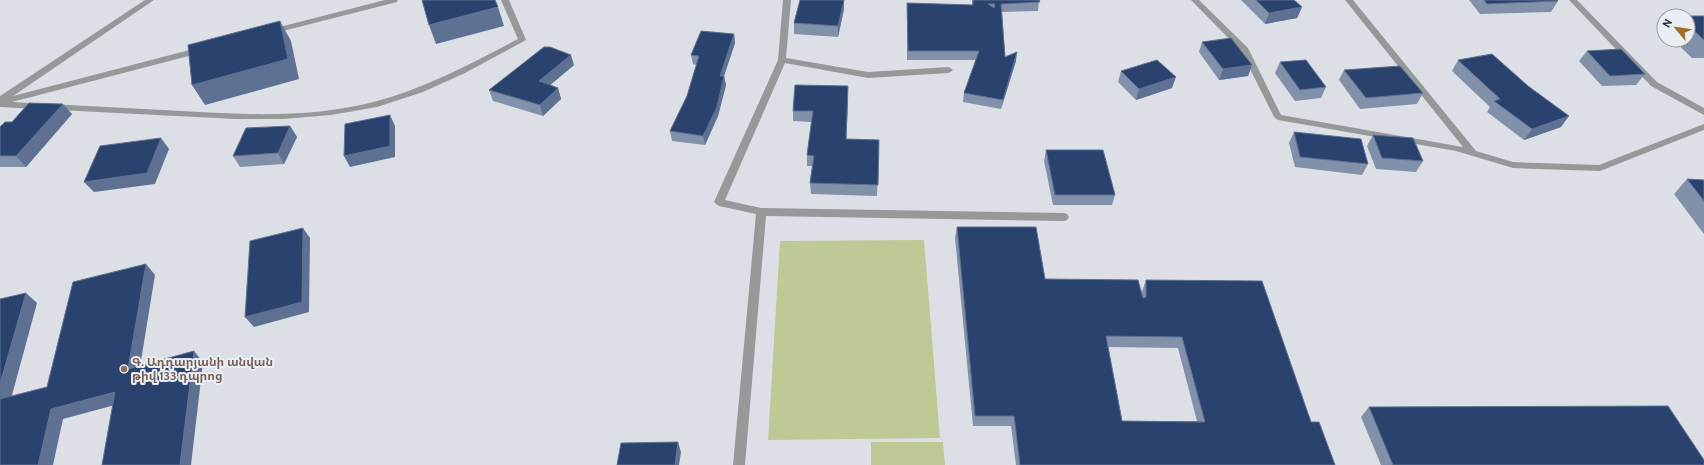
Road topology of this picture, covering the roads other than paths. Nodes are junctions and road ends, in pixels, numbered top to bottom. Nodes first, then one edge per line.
1 (150, 0) edge
2 (394, 0) edge
3 (505, 0) edge
4 (787, 0) edge
5 (1195, 0) edge
6 (1349, 0) edge
7 (1573, 0) edge
8 (263, 34) edge
9 (208, 48) edge
10 (782, 60) junction
11 (949, 70) dead end
12 (0, 102) edge
13 (1704, 112) edge
14 (1704, 127) edge
15 (1473, 153) junction
16 (761, 212) junction
17 (1064, 217) dead end
18 (739, 465) edge

1 - 12 street
2 - 8 street
3 - 12 street
4 - 10 street
5 - 15 street
6 - 15 street
7 - 13 street
9 - 12 street
10 - 11 street
10 - 16 street
14 - 15 street
16 - 17 street
16 - 18 street

